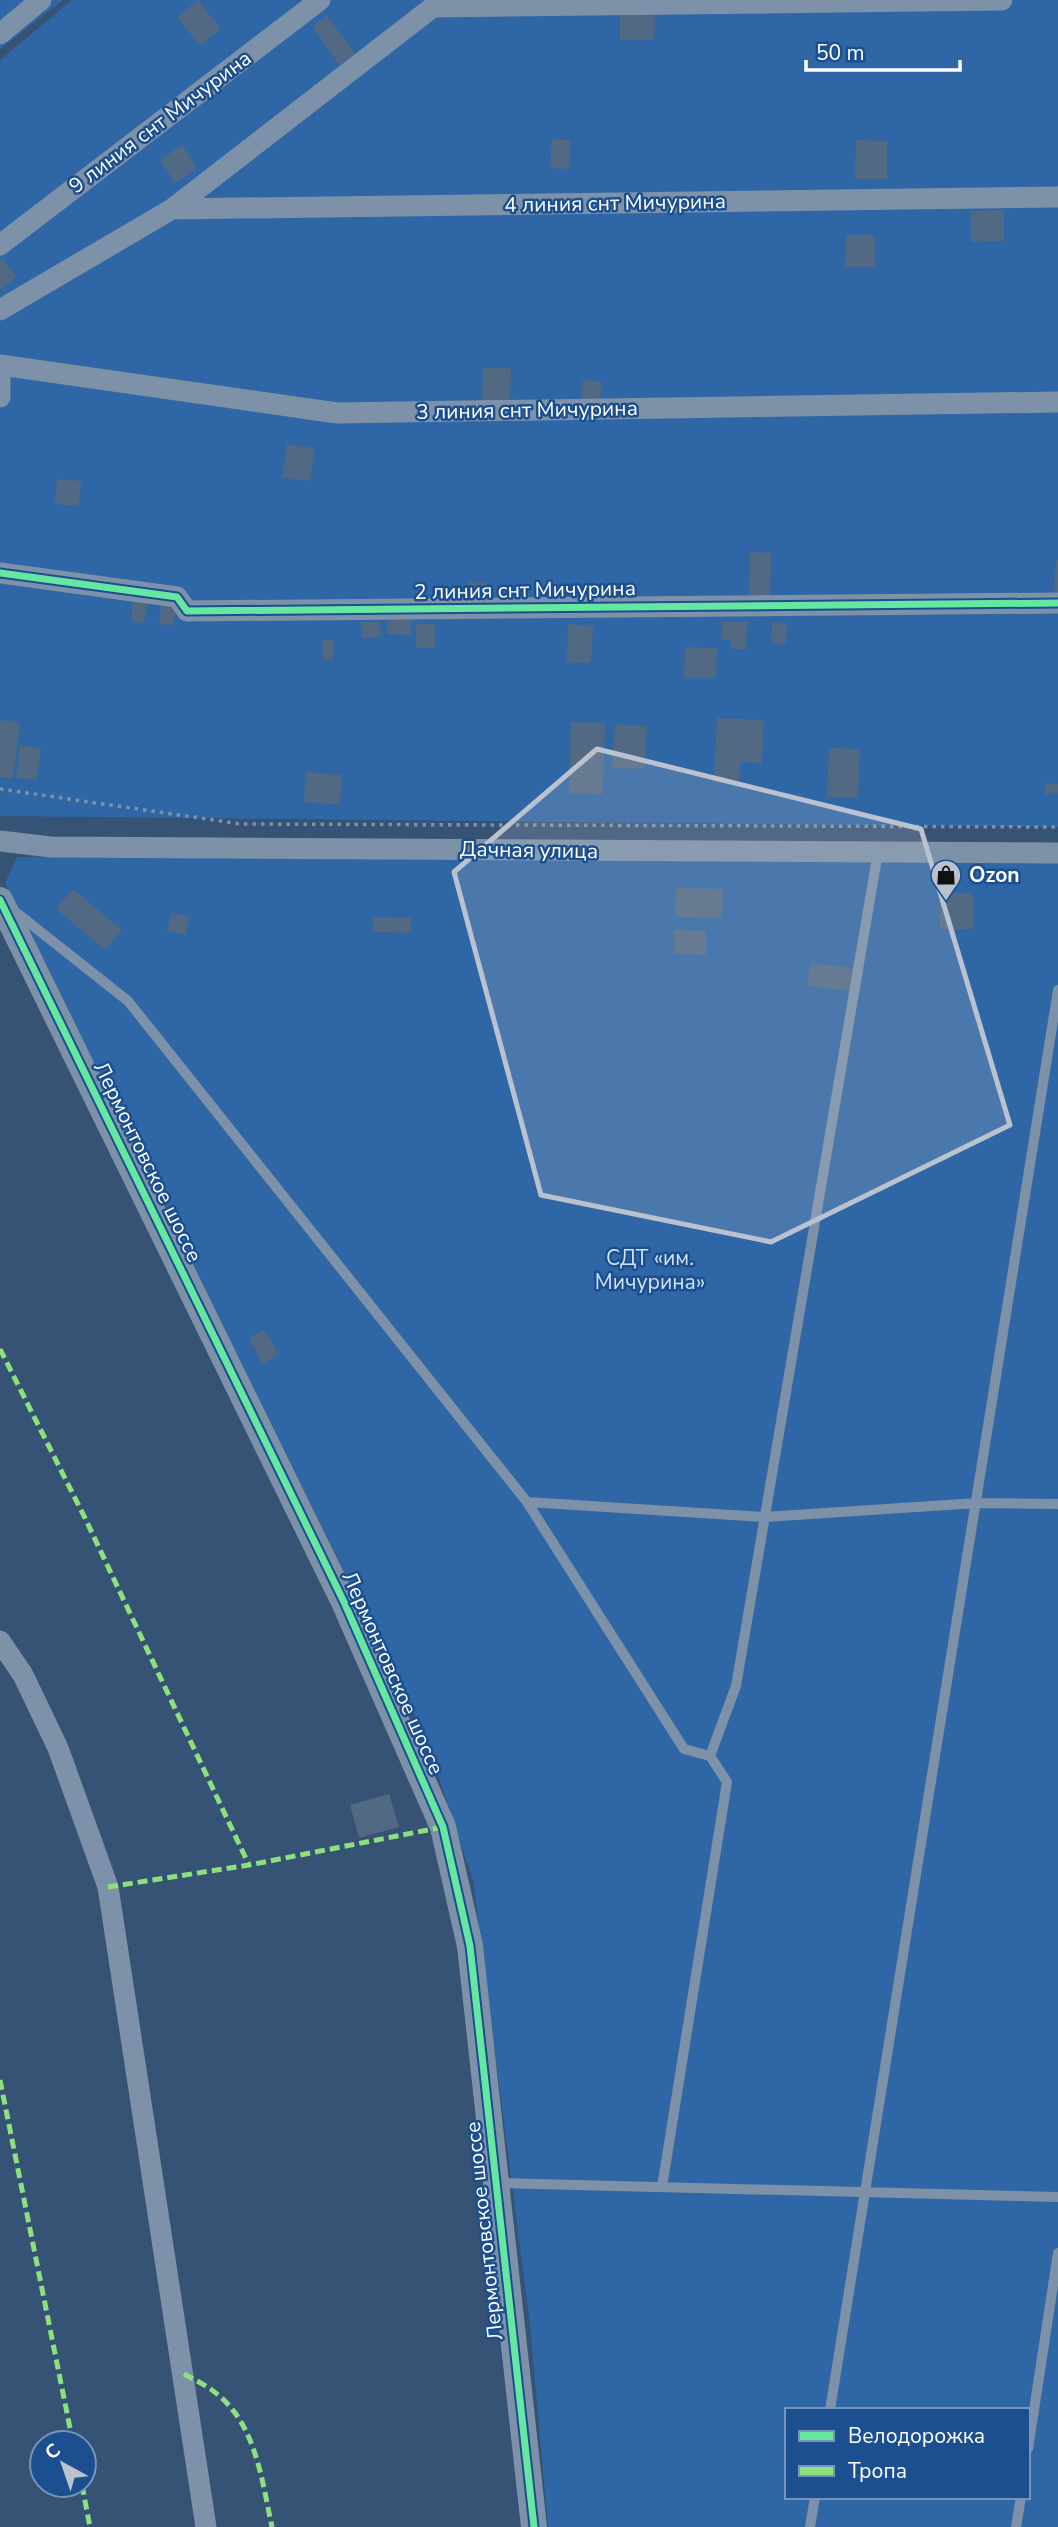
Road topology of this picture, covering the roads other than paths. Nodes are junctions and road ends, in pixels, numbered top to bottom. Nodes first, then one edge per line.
1 (41, 0) edge
2 (320, 0) edge
3 (1002, 0) edge
4 (438, 4) edge
5 (0, 34) edge
6 (1058, 197) edge
7 (172, 209) junction
8 (0, 244) edge
9 (0, 310) edge
10 (0, 365) edge
11 (0, 374) edge
12 (0, 397) edge
13 (1058, 402) edge
14 (0, 573) edge
15 (1058, 603) edge
16 (0, 841) edge
17 (878, 852) junction
18 (1058, 853) edge
19 (0, 900) edge
20 (1058, 989) edge
21 (527, 1502) junction
22 (976, 1503) junction
23 (1058, 1504) edge
24 (765, 1517) junction
25 (0, 1641) edge
26 (710, 1756) junction
27 (496, 2183) junction
28 (662, 2187) junction
29 (867, 2193) junction
30 (1058, 2197) edge
31 (1058, 2253) edge
32 (830, 2408) edge
33 (1030, 2436) edge
34 (815, 2499) edge
35 (1021, 2499) edge
36 (206, 2527) edge
37 (534, 2527) edge
38 (810, 2527) edge
39 (1016, 2527) edge

1 - 5 street
2 - 8 street, 9 линия снт Мичурина
3 - 4 street
4 - 7 street
6 - 7 street, 4 линия снт Мичурина
7 - 9 street
10 - 13 street, 3 линия снт Мичурина
11 - 12 street
14 - 15 street, 2 линия снт Мичурина
16 - 17 street, Дачная улица
17 - 18 street, Дачная улица
17 - 24 lane
19 - 21 lane
19 - 27 street, Лермонтовское шоссе
20 - 22 lane
21 - 24 lane
21 - 26 lane
22 - 23 lane
22 - 24 lane
22 - 29 lane
24 - 26 lane
25 - 36 street
26 - 28 lane
27 - 28 lane
27 - 37 street, Лермонтовское шоссе
28 - 29 lane
29 - 30 lane
29 - 32 lane
31 - 33 lane
34 - 38 lane
35 - 39 lane

